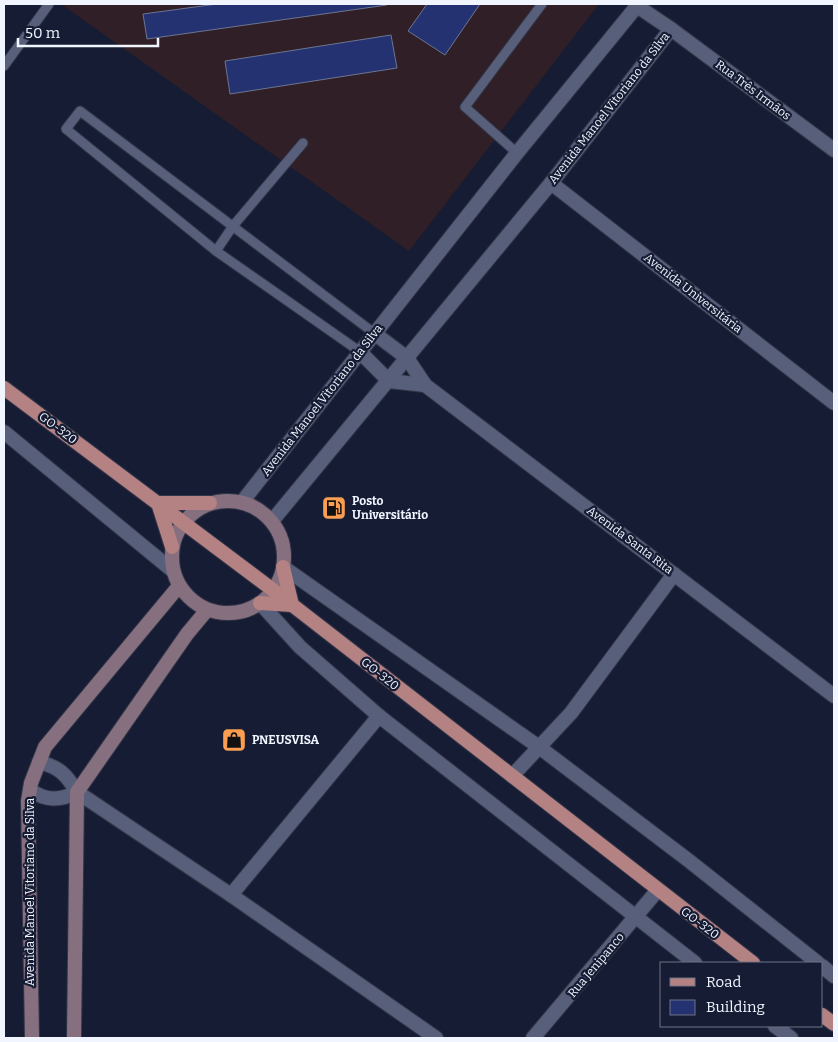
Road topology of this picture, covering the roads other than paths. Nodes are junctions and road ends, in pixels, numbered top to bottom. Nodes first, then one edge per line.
1 (49, 4) edge
2 (542, 4) edge
3 (671, 29) junction
4 (4, 66) edge
5 (302, 143) dead end
6 (834, 150) edge
7 (517, 153) junction
8 (551, 183) junction
9 (233, 226) junction
10 (216, 250) junction
11 (374, 333) junction
12 (359, 352) junction
13 (407, 358) junction
14 (389, 381) junction
15 (425, 385) junction
16 (4, 388) edge
17 (834, 403) edge
18 (4, 432) edge
19 (242, 502) junction
20 (158, 503) junction
21 (210, 503) junction
22 (183, 522) junction
23 (272, 522) junction
24 (172, 547) junction
25 (283, 567) junction
26 (172, 570) junction
27 (674, 574) junction
28 (179, 586) junction
29 (274, 590) junction
30 (260, 604) junction
31 (292, 605) junction
32 (207, 610) junction
33 (834, 696) edge
34 (379, 716) junction
35 (539, 747) junction
36 (38, 762) junction
37 (512, 776) junction
38 (30, 790) junction
39 (77, 792) junction
40 (658, 891) junction
41 (231, 895) junction
42 (636, 918) junction
43 (694, 962) edge
44 (753, 962) edge
45 (817, 962) edge
46 (823, 967) edge
47 (834, 976) edge
48 (823, 1016) edge
49 (834, 1024) edge
50 (776, 1027) edge
51 (32, 1038) edge
52 (74, 1038) edge
53 (436, 1038) edge
54 (533, 1038) edge
55 (791, 1038) edge

1 - 4 lane
2 - 7 lane
3 - 6 street, Rua Três Irmãos
3 - 7 street, Avenida Manoel Vitoriano da Silva
3 - 8 street, Avenida Manoel Vitoriano da Silva
5 - 9 lane
7 - 11 street, Avenida Manoel Vitoriano da Silva
8 - 13 street, Avenida Manoel Vitoriano da Silva
8 - 17 street, Avenida Universitária
9 - 10 lane
9 - 10 lane
9 - 11 lane
10 - 12 lane
11 - 12 street, Avenida Manoel Vitoriano da Silva
11 - 13 street, Avenida Santa Rita
12 - 14 street
12 - 19 street, Avenida Manoel Vitoriano da Silva
13 - 14 street, Avenida Manoel Vitoriano da Silva
13 - 15 street, Avenida Santa Rita
14 - 15 street
14 - 23 street, Avenida Manoel Vitoriano da Silva
15 - 27 street, Avenida Santa Rita
16 - 20 main road, GO-320 / GO-320
18 - 26 street
19 - 21 main road
19 - 23 main road
20 - 21 main road
20 - 22 main road, GO-320 / GO-320
20 - 24 main road
21 - 22 main road
22 - 24 main road
22 - 29 main road, GO-320 / GO-320
23 - 25 main road
24 - 26 main road
25 - 29 main road
25 - 31 main road
25 - 35 street
26 - 28 main road
27 - 33 street, Avenida Santa Rita
27 - 35 street
28 - 32 main road
28 - 36 main road, Avenida Manoel Vitoriano da Silva
29 - 30 main road
29 - 31 main road, GO-320 / GO-320
30 - 31 main road
30 - 32 main road
30 - 34 street
31 - 37 main road, GO-320 / GO-320
32 - 39 main road
34 - 41 street
34 - 42 street
35 - 37 street
35 - 45 street
36 - 38 main road, Avenida Manoel Vitoriano da Silva
36 - 39 street
37 - 40 main road, GO-320 / GO-320
38 - 39 street
38 - 51 main road, Avenida Manoel Vitoriano da Silva
39 - 41 street
39 - 52 main road
40 - 42 street, Rua Jenipanco
40 - 44 main road, GO-320 / GO-320
41 - 53 street
42 - 43 street
42 - 54 street, Rua Jenipanco
46 - 47 street
48 - 49 main road
50 - 55 street

